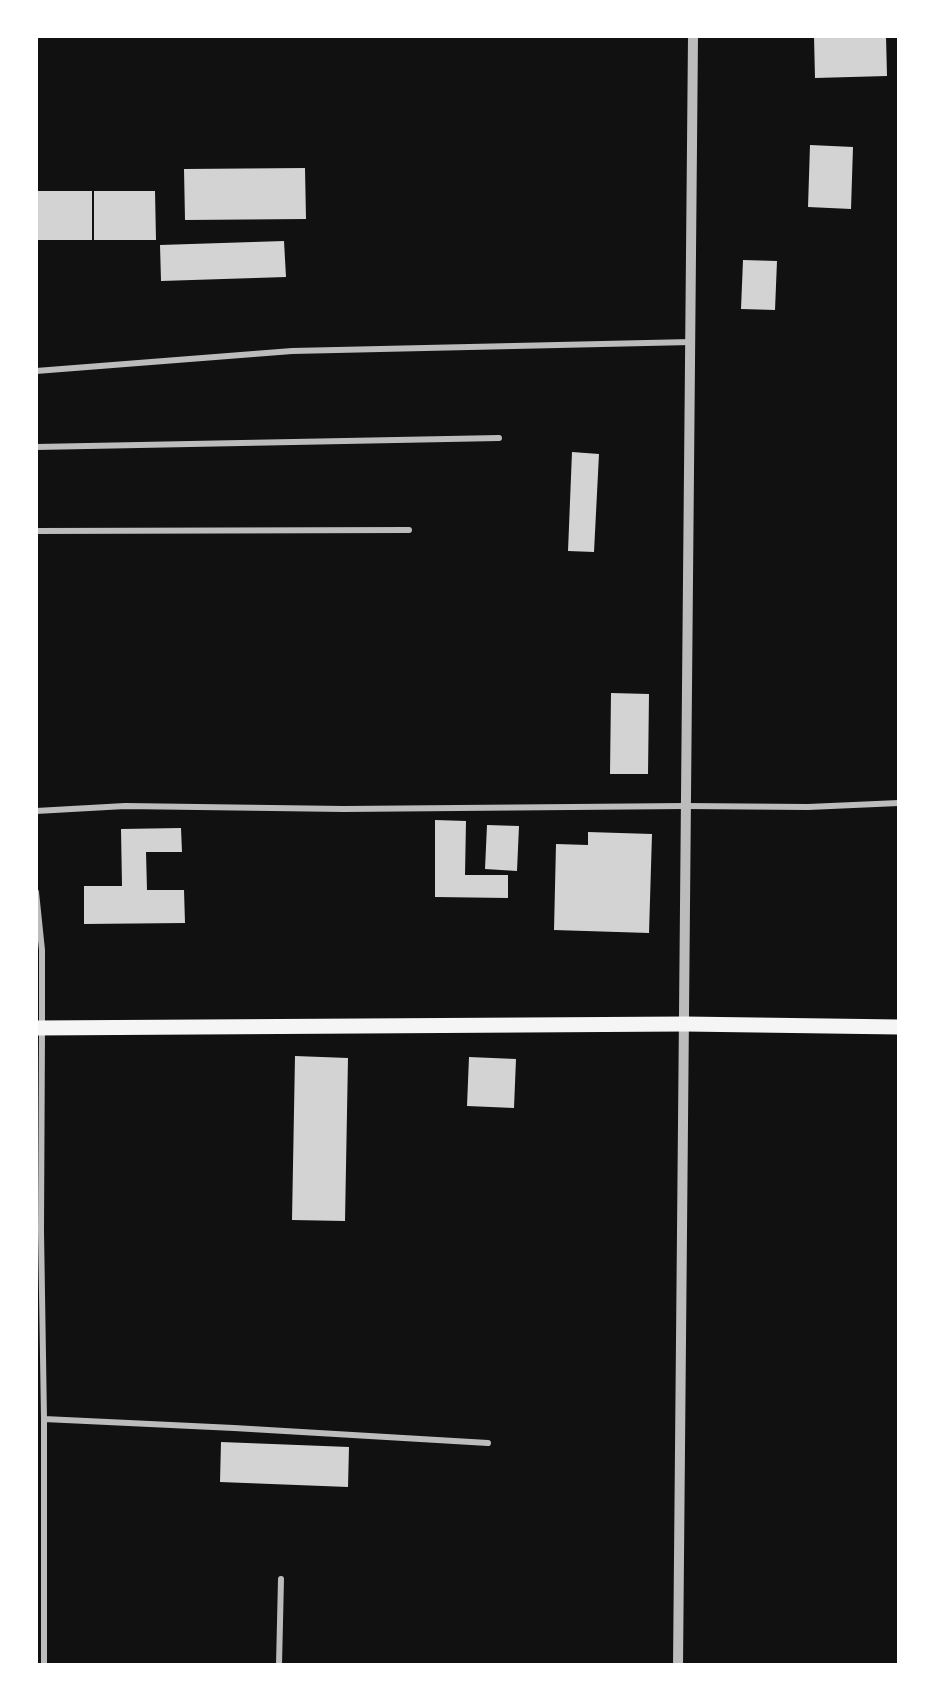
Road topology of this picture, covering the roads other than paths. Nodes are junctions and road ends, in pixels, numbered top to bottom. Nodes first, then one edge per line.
1 (693, 36) edge
2 (691, 342) junction
3 (36, 371) edge
4 (499, 438) dead end
5 (36, 447) edge
6 (409, 530) dead end
7 (36, 531) edge
8 (899, 803) edge
9 (686, 806) junction
10 (36, 812) edge
11 (36, 892) edge
12 (685, 1024) junction
13 (899, 1027) edge
14 (39, 1028) edge
15 (44, 1419) junction
16 (488, 1443) dead end
17 (281, 1579) dead end
18 (44, 1665) edge
19 (279, 1665) edge
20 (678, 1665) edge

1 - 2 street
2 - 3 street
2 - 9 street
4 - 5 street
6 - 7 street
8 - 9 street
9 - 10 street
9 - 12 street
11 - 14 street
12 - 13 main road
12 - 14 main road
12 - 20 street
14 - 15 street
15 - 16 street
15 - 18 street
17 - 19 street

